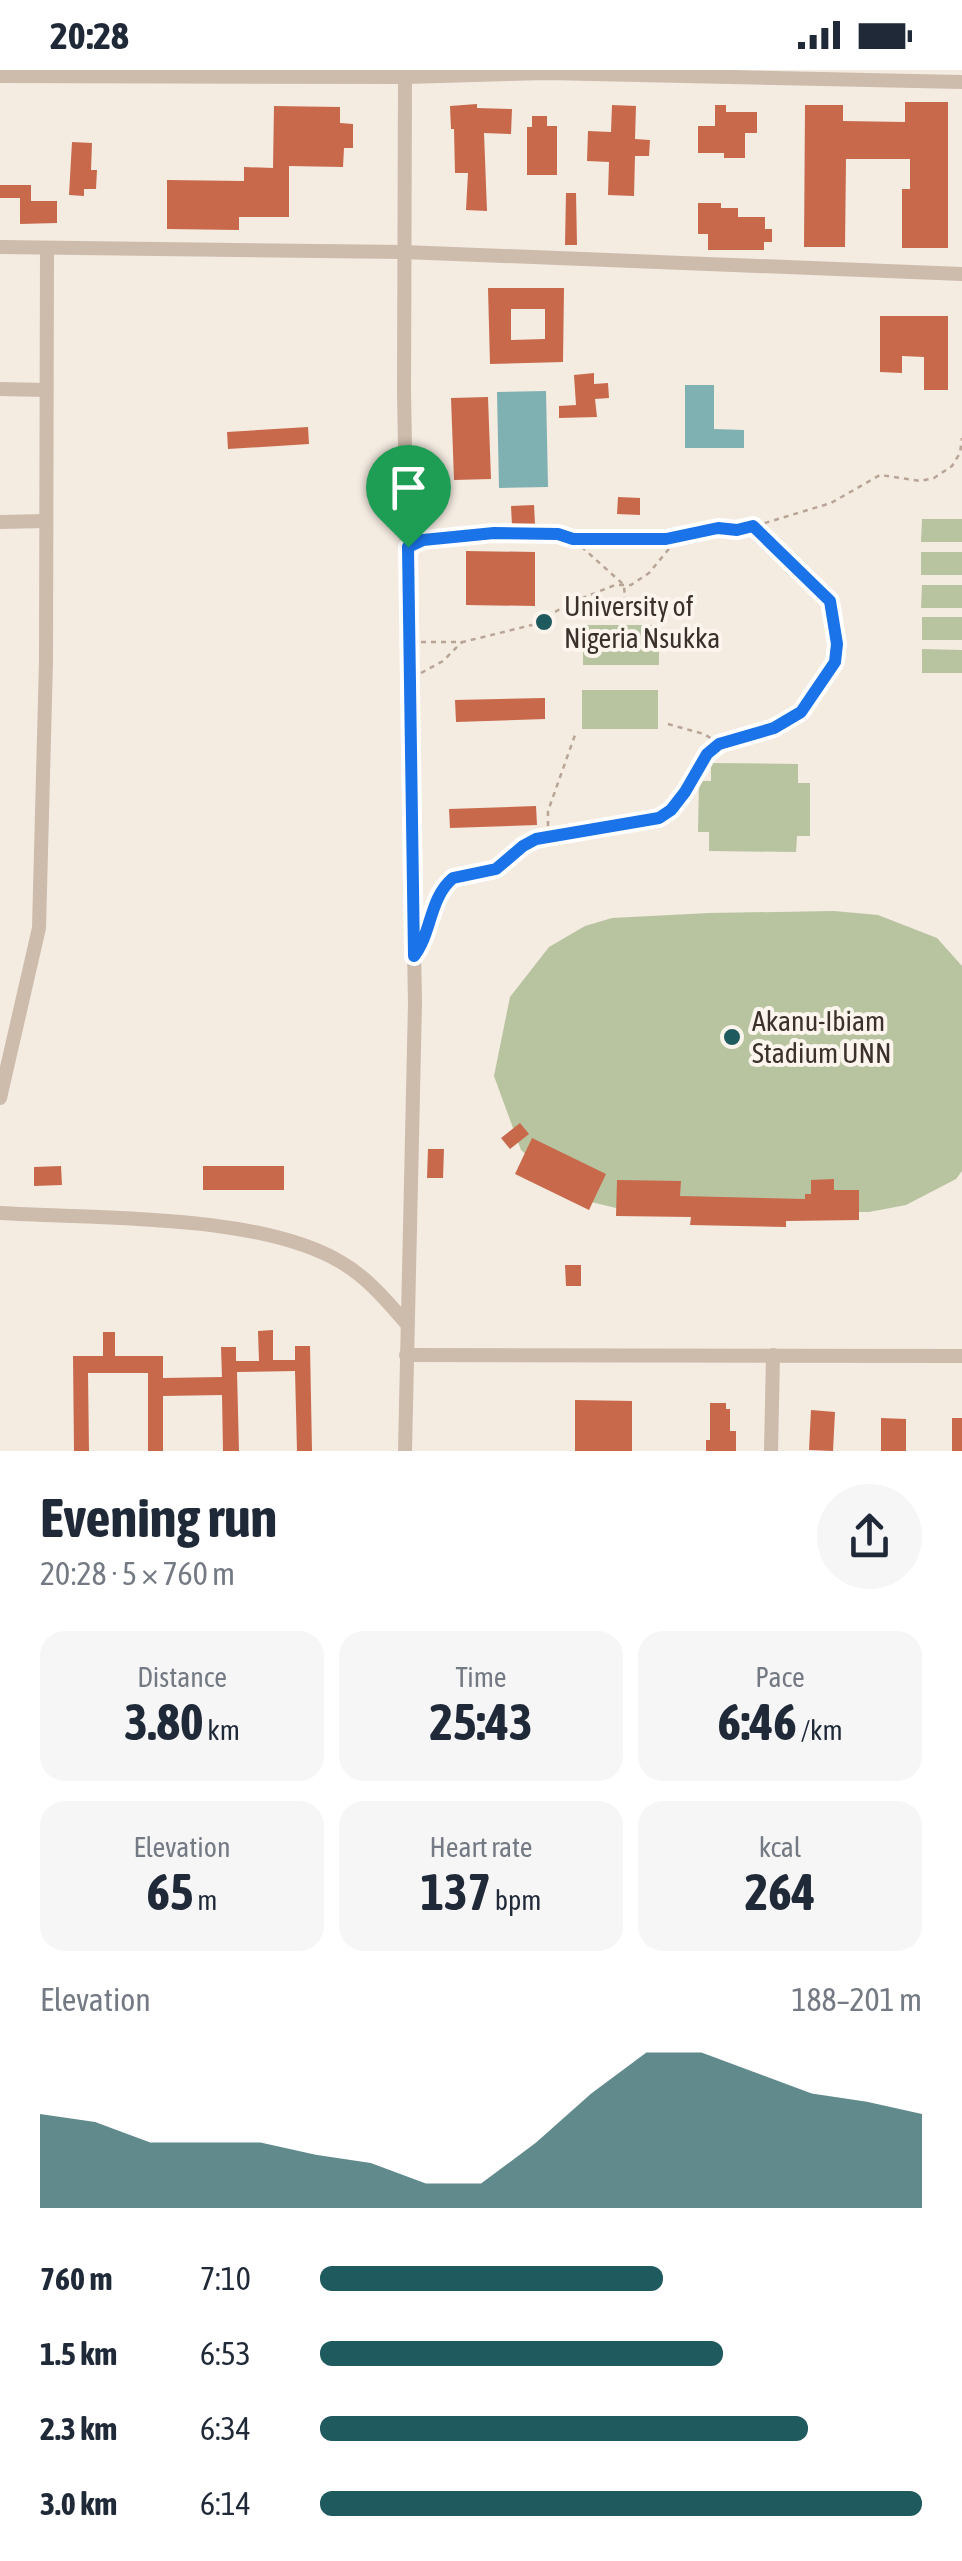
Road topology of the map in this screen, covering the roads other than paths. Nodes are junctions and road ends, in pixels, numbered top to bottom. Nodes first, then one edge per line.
1 (138, 73) edge
2 (0, 76) edge
3 (405, 76) junction
4 (962, 82) edge
5 (0, 247) edge
6 (47, 249) junction
7 (404, 252) junction
8 (962, 274) edge
9 (0, 389) edge
10 (46, 390) junction
11 (46, 521) junction
12 (0, 522) edge
13 (0, 1098) edge
14 (0, 1213) edge
15 (406, 1323) junction
16 (406, 1355) junction
17 (772, 1355) junction
18 (962, 1356) edge
19 (404, 1451) edge
20 (770, 1451) edge

1 - 2 street
1 - 3 street
3 - 4 street
3 - 7 street
5 - 6 street
6 - 7 street
6 - 10 street
7 - 8 street
7 - 15 street
9 - 10 street
10 - 11 street
11 - 12 street
11 - 13 street
14 - 15 street
15 - 16 street
16 - 17 street
16 - 19 street
17 - 18 street
17 - 20 street

